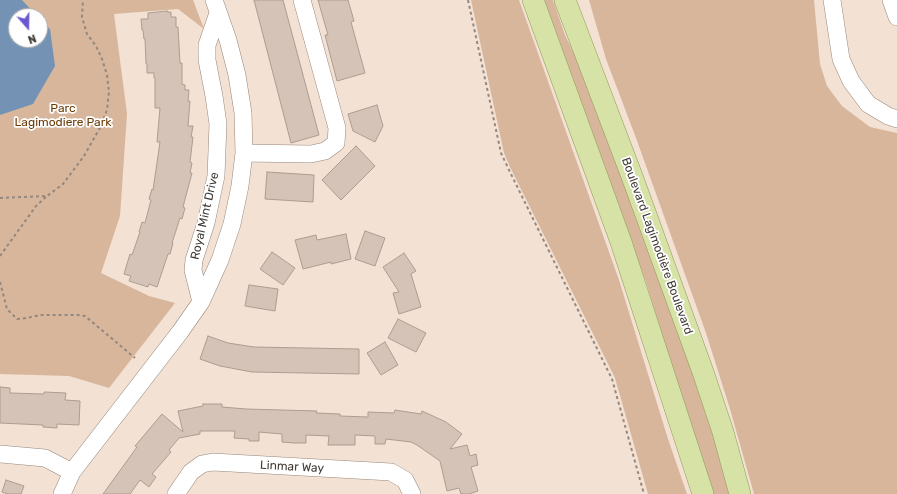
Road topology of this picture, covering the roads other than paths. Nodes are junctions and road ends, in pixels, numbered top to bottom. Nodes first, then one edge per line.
1 (302, 0) edge
2 (533, 0) edge
3 (565, 0) edge
4 (832, 0) edge
5 (891, 0) edge
6 (216, 6) edge
7 (897, 17) edge
8 (897, 119) edge
9 (244, 153) junction
10 (201, 302) junction
11 (0, 454) edge
12 (72, 472) junction
13 (62, 494) edge
14 (176, 494) edge
15 (412, 494) edge
16 (703, 494) edge
17 (740, 494) edge

1 - 9 street
2 - 16 main road
3 - 17 main road, Boulevard Lagimodière Boulevard
4 - 8 street
5 - 7 street
6 - 9 street, Royal Mint Drive
6 - 10 street, Royal Mint Drive
9 - 10 street, Royal Mint Drive
10 - 12 street, Royal Mint Drive
11 - 12 street
12 - 13 street, Royal Mint Drive
14 - 15 street, Linmar Way

